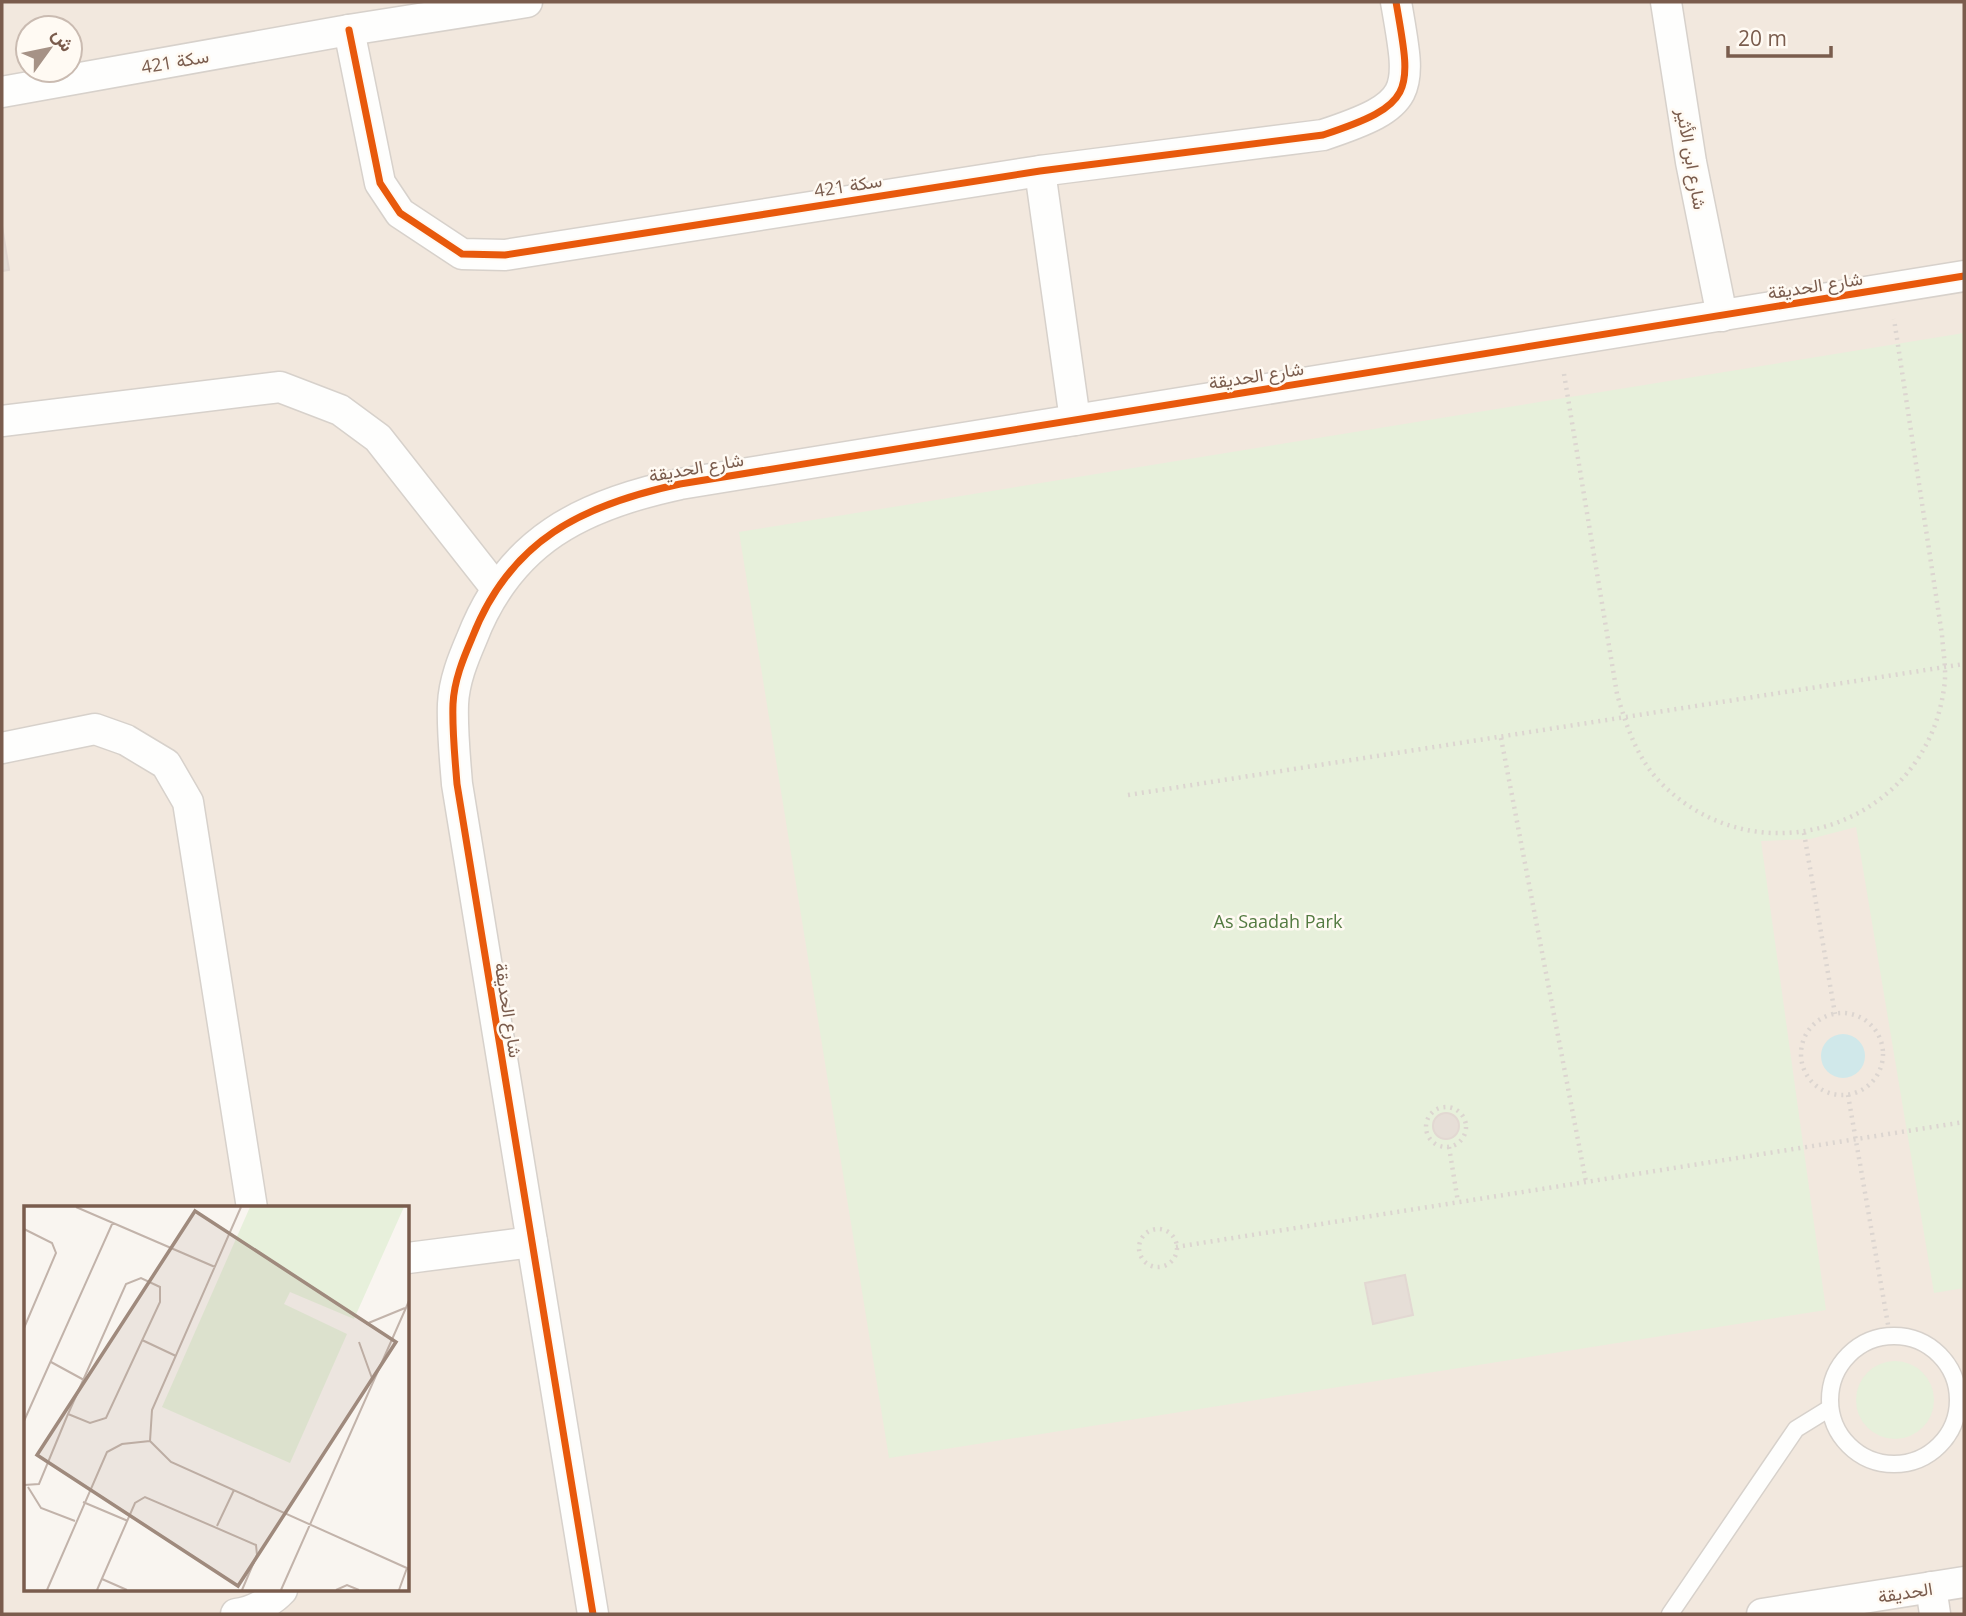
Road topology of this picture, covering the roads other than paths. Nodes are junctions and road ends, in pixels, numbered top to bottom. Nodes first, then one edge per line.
1 (527, 2) edge
2 (1396, 2) edge
3 (1666, 2) edge
4 (349, 30) junction
5 (2, 92) edge
6 (1040, 171) junction
7 (1964, 276) edge
8 (1722, 316) junction
9 (1075, 420) junction
10 (2, 421) edge
11 (496, 588) junction
12 (2, 748) edge
13 (252, 1206) edge
14 (532, 1242) junction
15 (410, 1258) edge
16 (1960, 1383) edge
17 (1830, 1408) junction
18 (1964, 1582) edge
19 (280, 1592) edge
20 (1933, 1601) edge
21 (236, 1614) edge
22 (593, 1614) edge
23 (1670, 1614) edge
24 (1762, 1614) edge

1 - 4 street, سكة 421
2 - 6 street, سكة 421
3 - 8 street, شارع ابن الأثير
4 - 5 street, سكة 421
4 - 6 street, سكة 421
6 - 9 street
7 - 8 street, شارع الحديقة
8 - 9 street, شارع الحديقة
9 - 11 street, شارع الحديقة
10 - 11 street
11 - 14 street, شارع الحديقة
12 - 13 street
14 - 15 street
14 - 22 street, شارع الحديقة
16 - 17 lane
16 - 17 lane
17 - 23 lane
18 - 20 street, الحديقة
19 - 21 street
20 - 24 street, الحديقة

